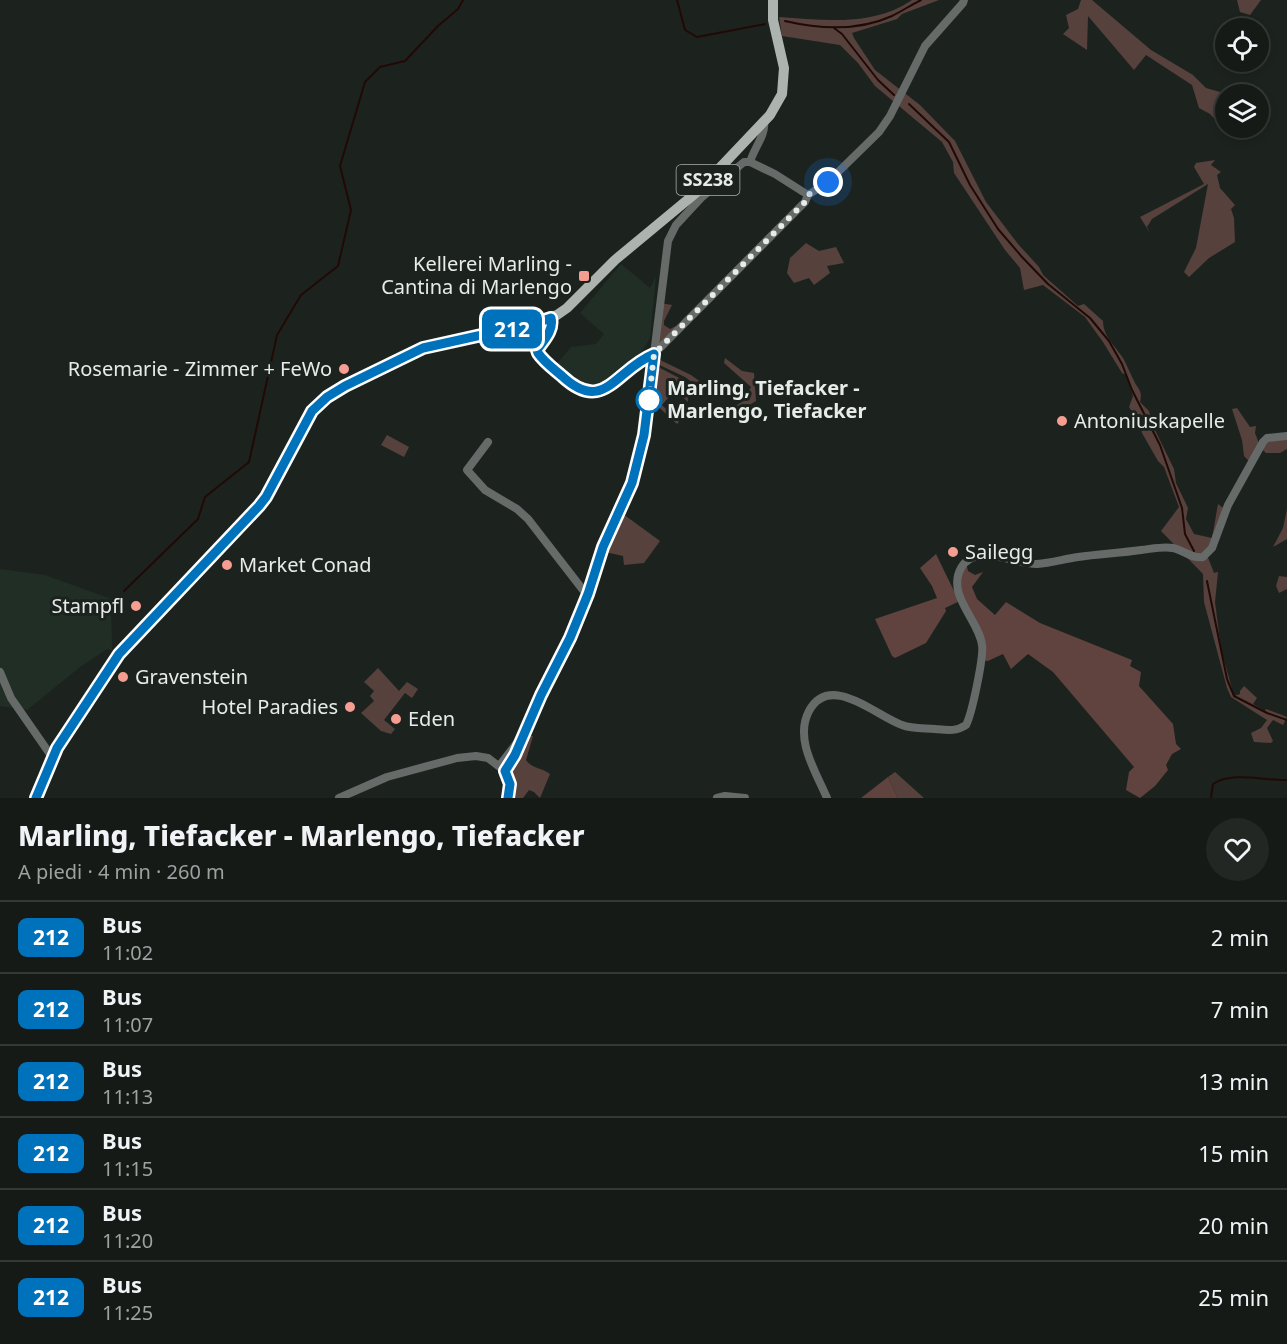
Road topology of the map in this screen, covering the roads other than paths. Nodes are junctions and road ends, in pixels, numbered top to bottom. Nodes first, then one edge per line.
1 (773, 0) edge
2 (964, 0) edge
3 (764, 122) junction
4 (750, 162) junction
5 (699, 195) junction
6 (808, 195) junction
7 (551, 318) junction
8 (654, 354) junction
9 (1287, 436) edge
10 (488, 442) dead end
11 (588, 594) junction
12 (0, 672) edge
13 (52, 757) junction
14 (502, 768) junction
15 (36, 798) edge
16 (339, 798) edge
17 (508, 798) edge
18 (717, 798) edge
19 (745, 798) edge
20 (827, 798) edge

1 - 3 main road, SS238
2 - 6 street
3 - 4 street
3 - 5 main road, SS238
4 - 5 street
4 - 6 street
5 - 7 main road, SS238
5 - 8 street
6 - 8 street
7 - 8 street
7 - 13 main road, SS238
8 - 11 street
9 - 20 street
10 - 11 street
11 - 14 street
12 - 13 street
13 - 15 main road, SS238
14 - 16 street
14 - 17 street
18 - 19 street

